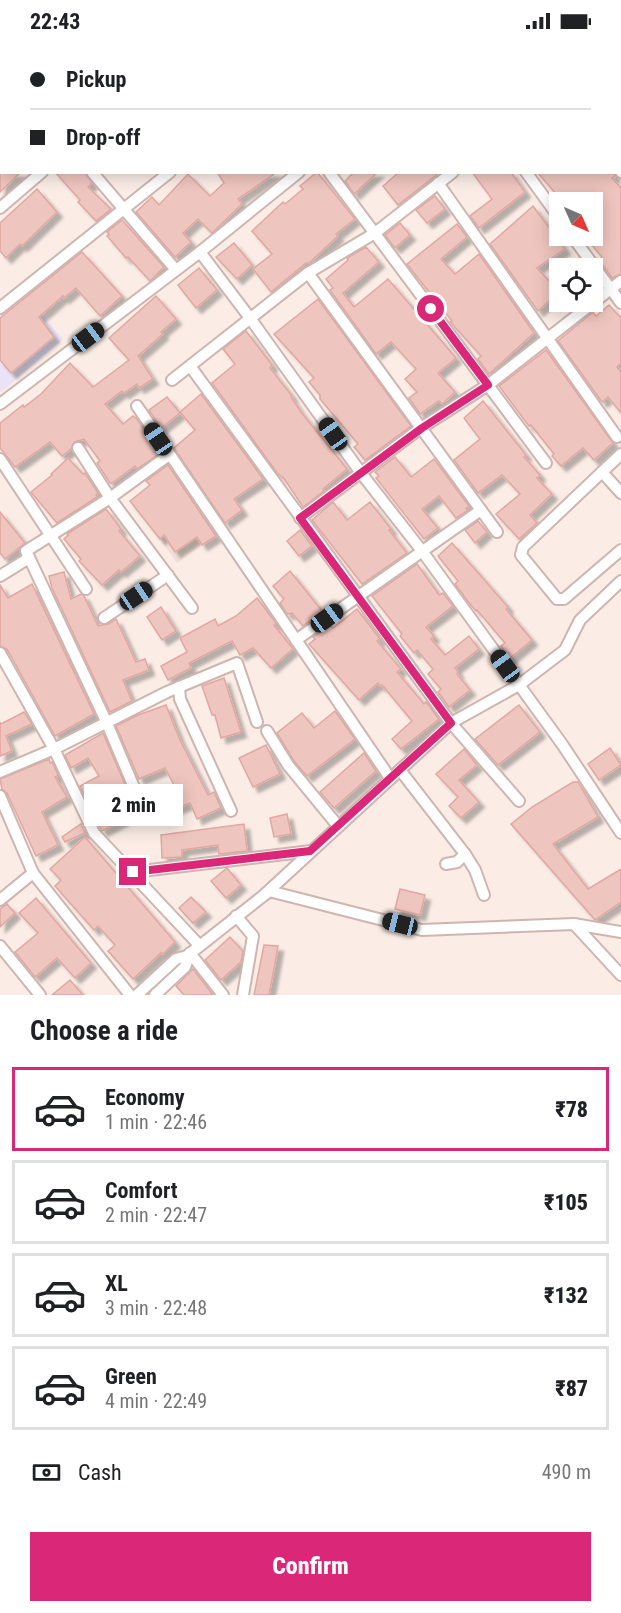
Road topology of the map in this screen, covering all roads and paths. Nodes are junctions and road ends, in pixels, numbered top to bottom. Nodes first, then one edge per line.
1 (40, 174) edge
2 (94, 174) edge
3 (167, 174) edge
4 (297, 174) edge
5 (331, 174) edge
6 (450, 174) edge
7 (527, 174) edge
8 (438, 183) junction
9 (549, 204) edge
10 (0, 208) edge
11 (123, 209) junction
12 (375, 233) junction
13 (579, 246) edge
14 (200, 252) junction
15 (176, 270) junction
16 (308, 273) junction
17 (621, 281) edge
18 (611, 289) junction
19 (621, 303) edge
20 (0, 308) edge
21 (250, 318) junction
22 (547, 337) junction
23 (190, 366) junction
24 (172, 380) dead end
25 (488, 385) junction
26 (0, 404) edge
27 (136, 406) dead end
28 (422, 428) junction
29 (617, 436) dead end
30 (78, 448) dead end
31 (621, 454) edge
32 (169, 455) junction
33 (0, 459) edge
34 (546, 463) dead end
35 (602, 472) junction
36 (361, 473) junction
37 (621, 493) edge
38 (110, 498) junction
39 (481, 510) junction
40 (300, 518) junction
41 (497, 532) dead end
42 (52, 536) junction
43 (621, 550) edge
44 (422, 551) junction
45 (29, 558) junction
46 (0, 575) edge
47 (168, 575) junction
48 (621, 581) edge
49 (86, 589) dead end
50 (357, 596) junction
51 (192, 608) dead end
52 (104, 618) dead end
53 (296, 640) junction
54 (0, 653) edge
55 (519, 685) junction
56 (179, 687) junction
57 (105, 721) junction
58 (257, 722) dead end
59 (451, 723) junction
60 (267, 731) dead end
61 (54, 749) junction
62 (400, 770) junction
63 (0, 772) edge
64 (390, 778) junction
65 (0, 796) edge
66 (519, 801) dead end
67 (144, 811) dead end
68 (231, 811) dead end
69 (338, 826) junction
70 (621, 833) edge
71 (310, 851) junction
72 (465, 854) junction
73 (446, 864) dead end
74 (133, 872) junction
75 (33, 873) junction
76 (484, 895) dead end
77 (263, 896) junction
78 (0, 900) edge
79 (236, 916) junction
80 (574, 924) junction
81 (621, 932) edge
82 (199, 945) junction
83 (0, 946) edge
84 (188, 955) junction
85 (621, 975) edge
86 (160, 993) edge
87 (40, 995) edge
88 (130, 995) edge
89 (137, 995) edge
90 (223, 995) edge
91 (243, 995) edge

1 - 10 street
2 - 11 street
3 - 11 street
4 - 14 street
5 - 12 street
6 - 8 street
7 - 9 street
8 - 12 street
8 - 22 street
11 - 15 street
11 - 20 street
12 - 16 street
12 - 25 street
13 - 18 street
14 - 15 street
14 - 21 street
15 - 26 street
16 - 21 street
16 - 28 street
17 - 18 street
18 - 19 street
18 - 22 street
21 - 23 street
21 - 36 street
22 - 25 street
22 - 29 street
23 - 24 street
23 - 40 street
25 - 28 street
25 - 34 street
27 - 32 street
28 - 36 street
28 - 39 street
30 - 38 street
31 - 35 street
32 - 38 street
32 - 53 street
33 - 42 street
35 - 37 street
35 - 43 street
36 - 40 street
36 - 44 street
38 - 42 street
38 - 47 street
39 - 41 street
39 - 44 street
40 - 50 street
42 - 45 street
42 - 49 street
44 - 50 street
44 - 55 street
45 - 46 street
45 - 57 street
47 - 51 street
47 - 52 street
48 - 55 street
50 - 53 street
50 - 59 street
53 - 64 street
54 - 61 street
55 - 59 street
55 - 70 street
56 - 57 street
56 - 58 street
56 - 68 street
57 - 61 street
57 - 67 street
59 - 62 street
59 - 66 street
60 - 69 street
61 - 63 street
61 - 74 street
62 - 64 street
62 - 72 street
64 - 69 street
65 - 75 street
69 - 71 street
71 - 74 street
71 - 77 street
72 - 73 street
72 - 76 street
74 - 82 street
75 - 78 street
75 - 88 street
77 - 79 street
77 - 80 street
79 - 82 street
79 - 91 street
80 - 81 street
80 - 85 street
82 - 84 street
83 - 87 street
84 - 86 street
84 - 89 street
84 - 90 street

